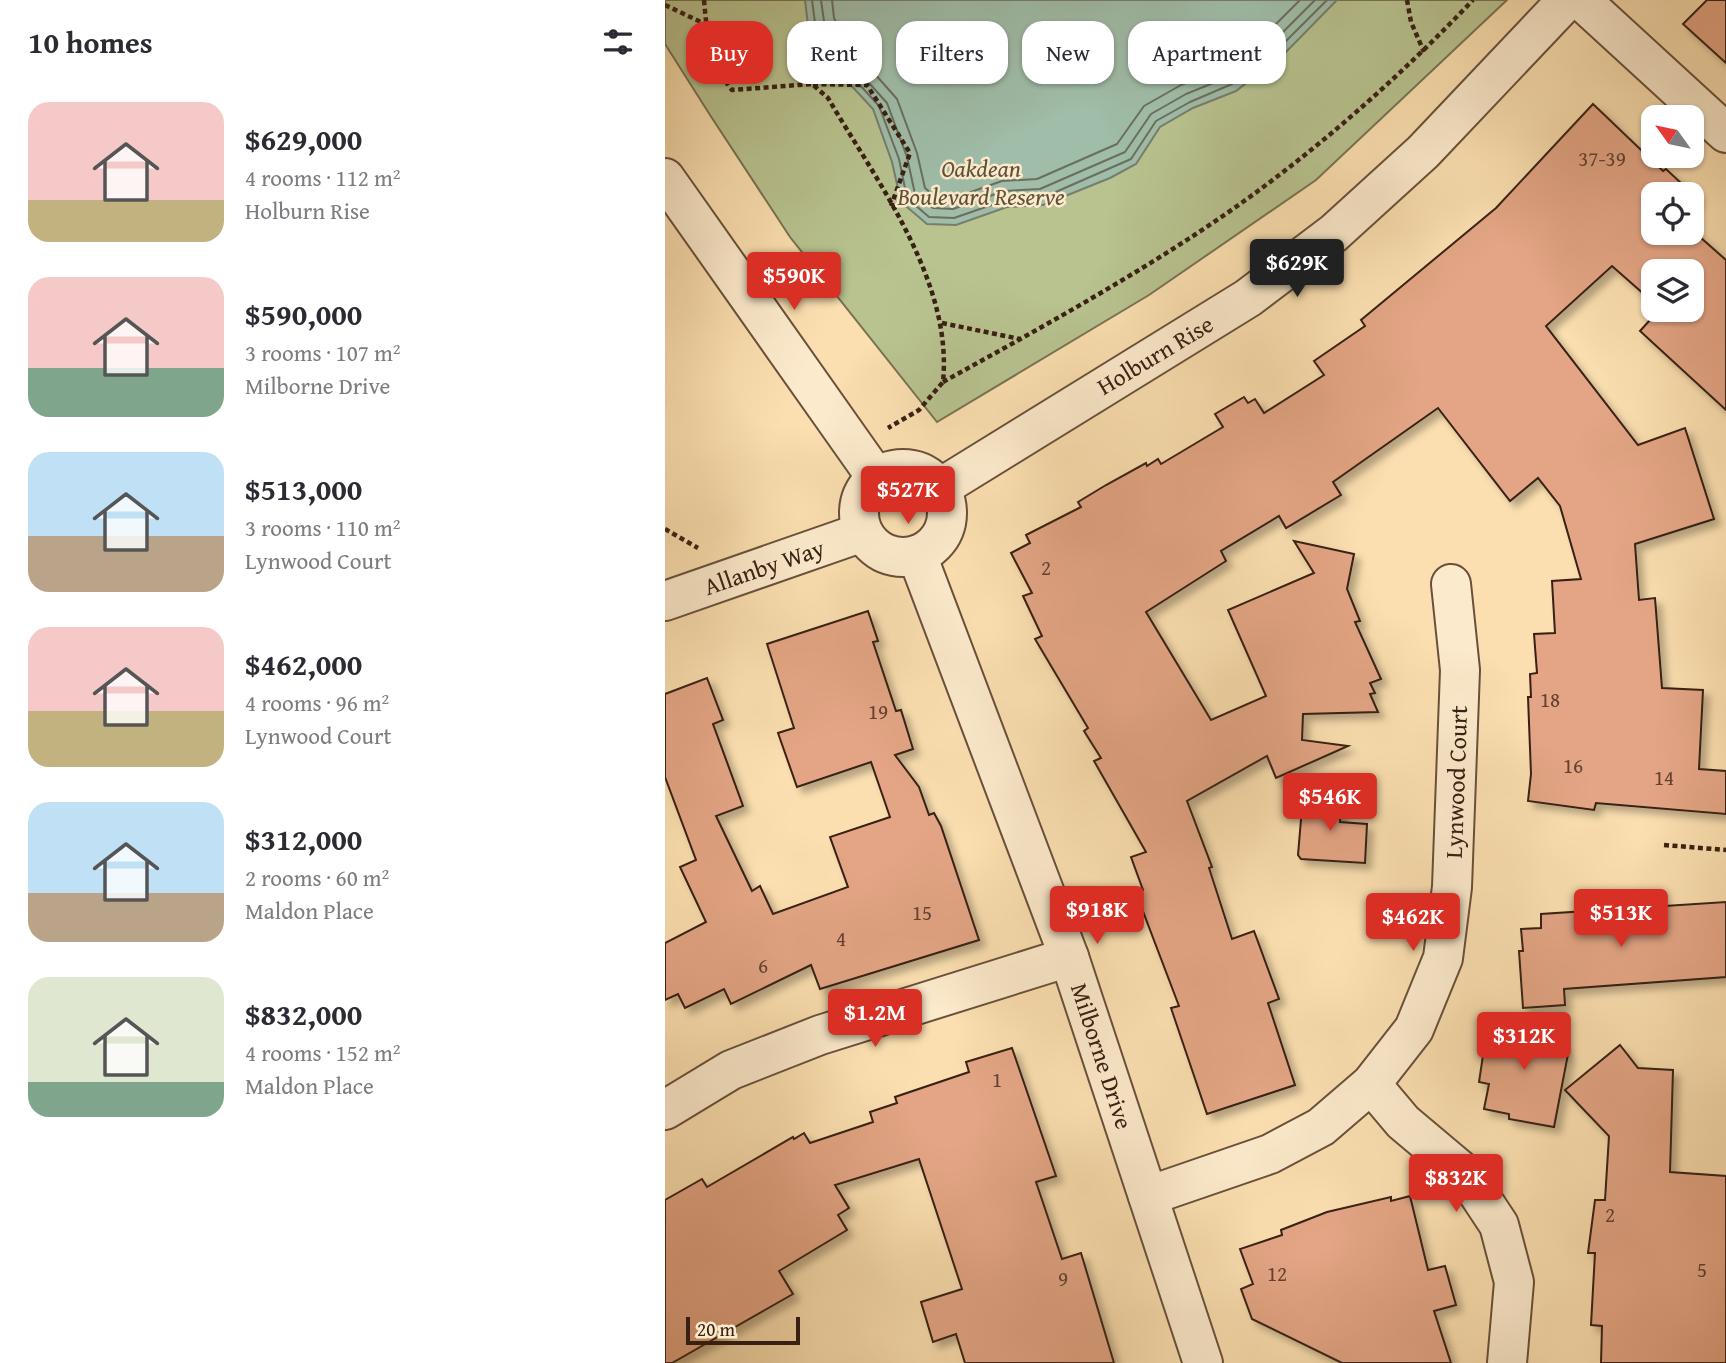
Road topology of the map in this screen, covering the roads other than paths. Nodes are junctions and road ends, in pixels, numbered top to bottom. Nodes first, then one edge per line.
1 (1567, 0) edge
2 (1581, 0) edge
3 (1726, 133) edge
4 (665, 178) edge
5 (865, 462) junction
6 (940, 488) junction
7 (863, 532) junction
8 (917, 555) junction
9 (1451, 584) dead end
10 (665, 601) edge
11 (1069, 957) junction
12 (1371, 1084) junction
13 (665, 1110) edge
14 (1148, 1196) junction
15 (1203, 1363) edge
16 (1507, 1363) edge

1 - 6 street, Holburn Rise
2 - 3 street
4 - 5 street
5 - 6 street
5 - 7 street
6 - 8 street
7 - 8 street
7 - 10 street, Allanby Way
8 - 11 street, Milborne Drive
9 - 12 street, Lynwood Court
11 - 13 street
11 - 14 street, Milborne Drive
12 - 14 street, Lynwood Court
12 - 16 street
14 - 15 street, Milborne Drive

